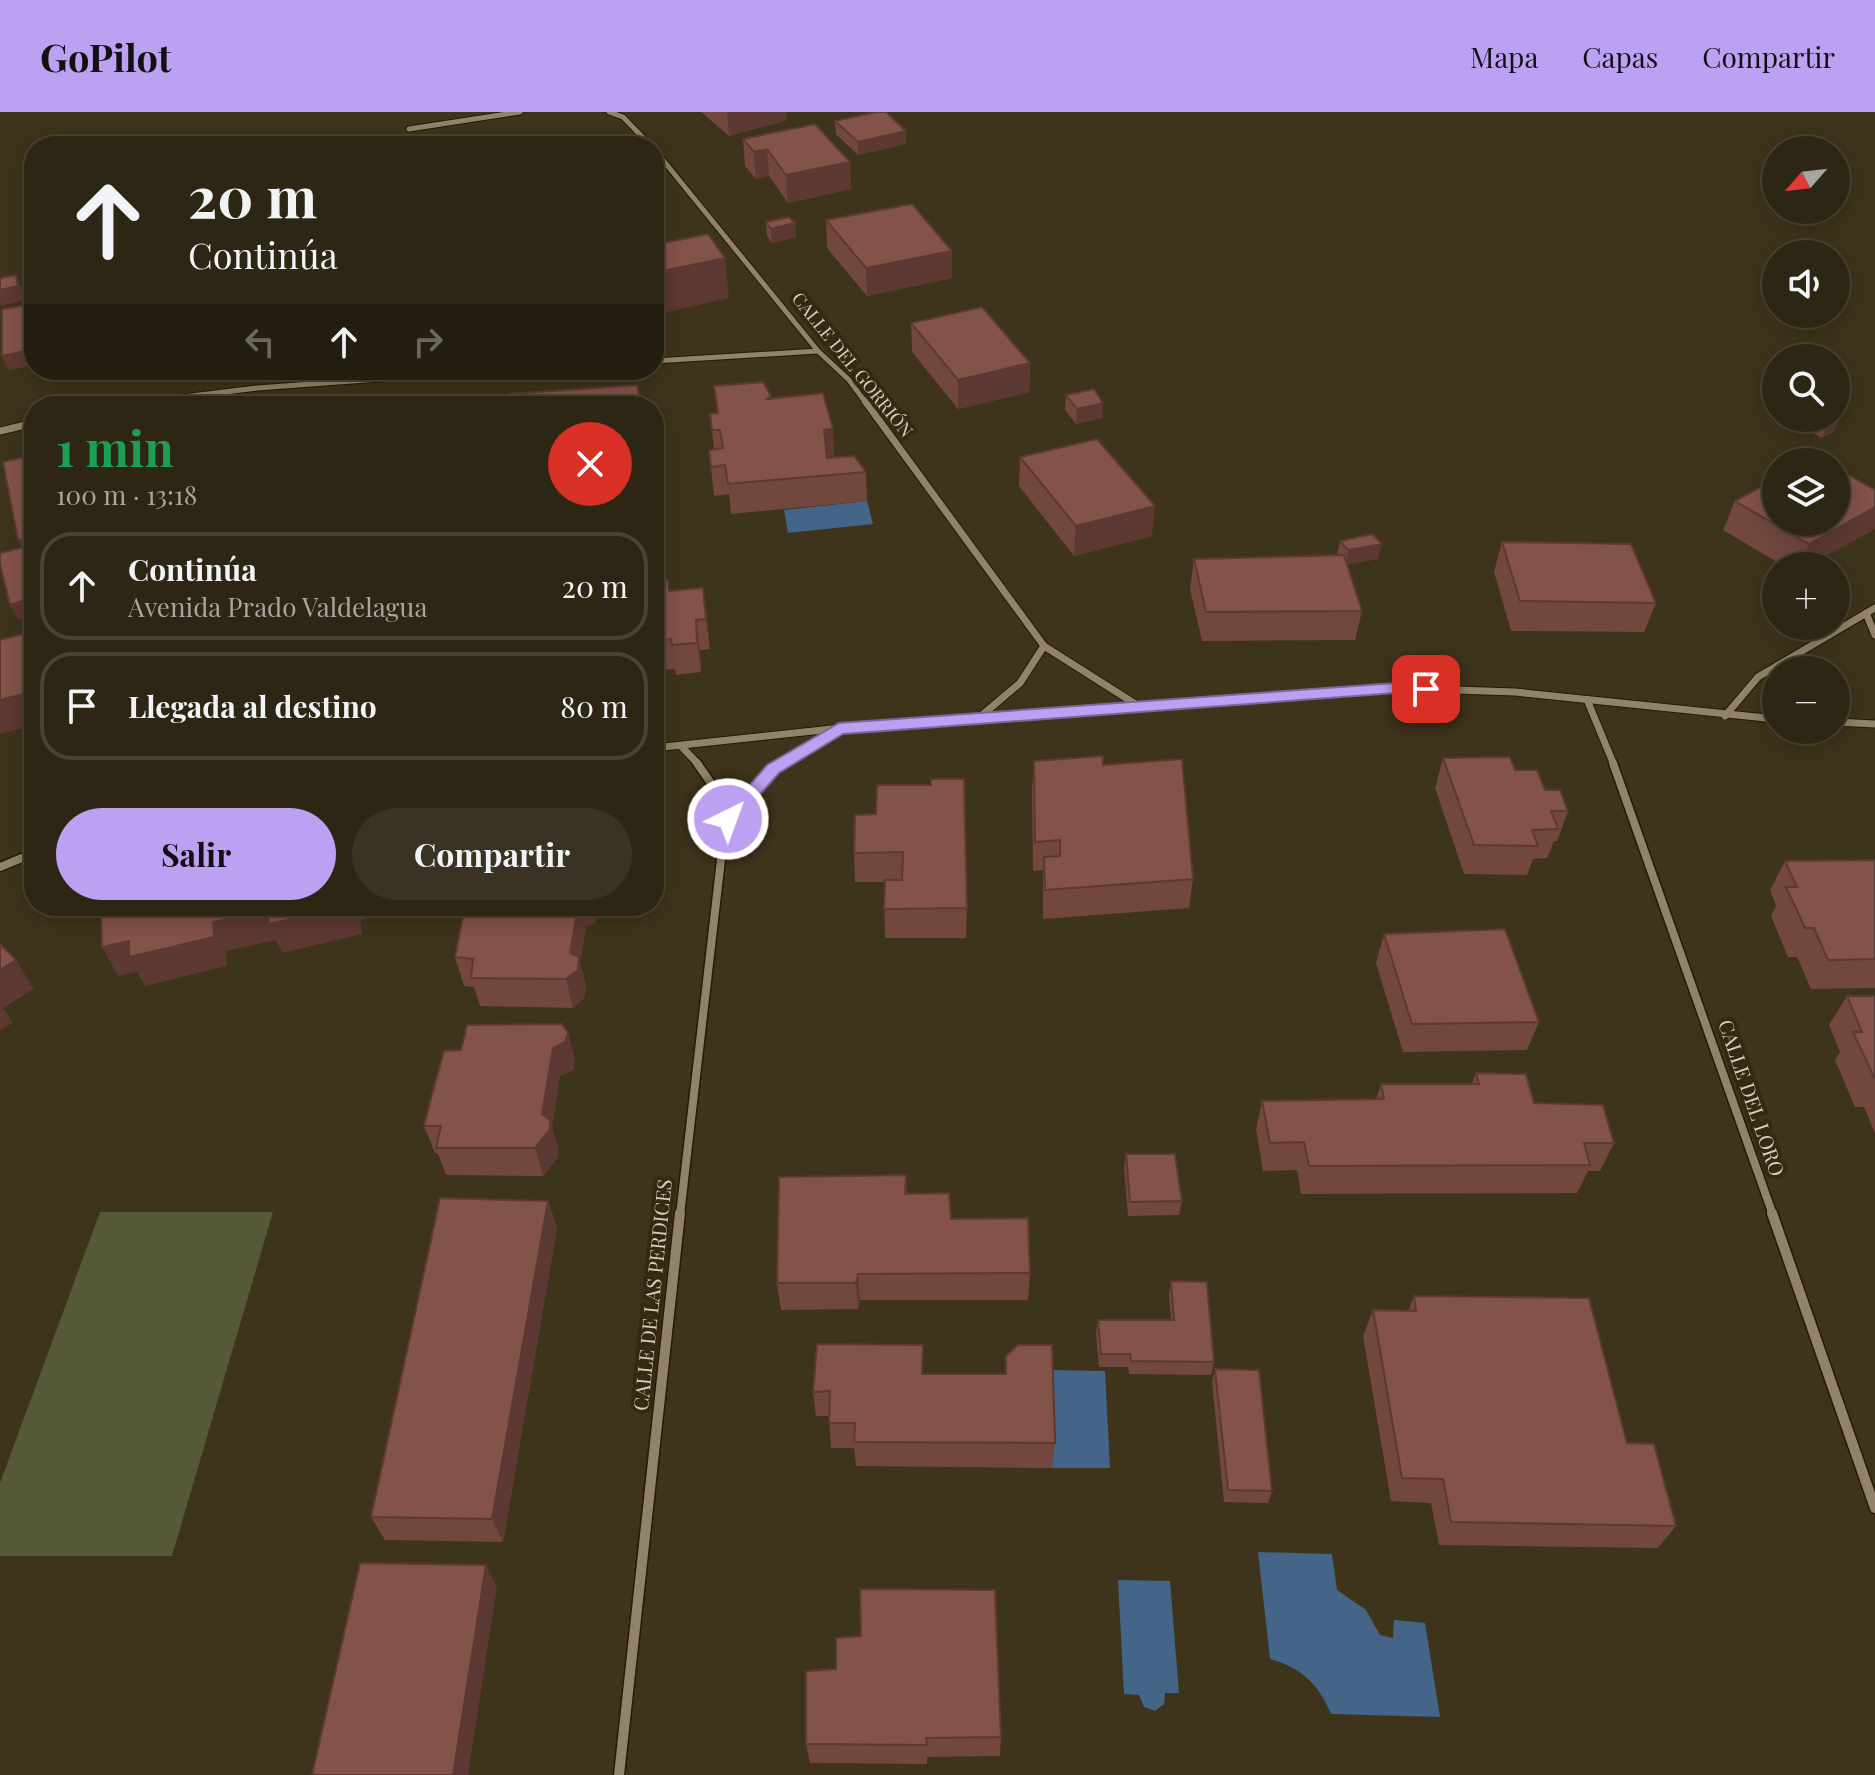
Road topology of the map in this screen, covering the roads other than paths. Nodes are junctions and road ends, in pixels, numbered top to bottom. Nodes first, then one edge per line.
1 (520, 112) edge
2 (609, 112) edge
3 (409, 129) dead end
4 (641, 136) edge
5 (664, 162) edge
6 (818, 351) junction
7 (664, 360) edge
8 (366, 380) edge
9 (193, 396) edge
10 (24, 425) edge
11 (0, 431) edge
12 (1875, 608) edge
13 (1866, 613) junction
14 (1875, 635) edge
15 (1044, 646) junction
16 (1588, 702) junction
17 (1138, 706) junction
18 (1725, 716) junction
19 (980, 717) junction
20 (1762, 718) edge
21 (1850, 723) edge
22 (1875, 724) edge
23 (839, 729) junction
24 (681, 746) junction
25 (664, 747) edge
26 (728, 819) junction
27 (24, 857) edge
28 (0, 867) edge
29 (1875, 1508) edge
30 (619, 1775) edge

1 - 3 street
2 - 4 street, CALLE DEL GORRIÓN
5 - 6 street, CALLE DEL GORRIÓN
6 - 7 street
6 - 15 street, CALLE DEL GORRIÓN
8 - 9 street
10 - 11 street
12 - 13 street
13 - 14 street
13 - 18 street
15 - 17 street, CALLE DEL GORRIÓN
15 - 19 street
16 - 17 street
16 - 18 street
16 - 29 street, CALLE DEL LORO
17 - 19 street
18 - 20 street
19 - 23 street
21 - 22 street
23 - 24 street
23 - 26 street, CALLE DE LAS PERDICES
24 - 25 street
24 - 26 street
26 - 30 street, CALLE DE LAS PERDICES
27 - 28 street

